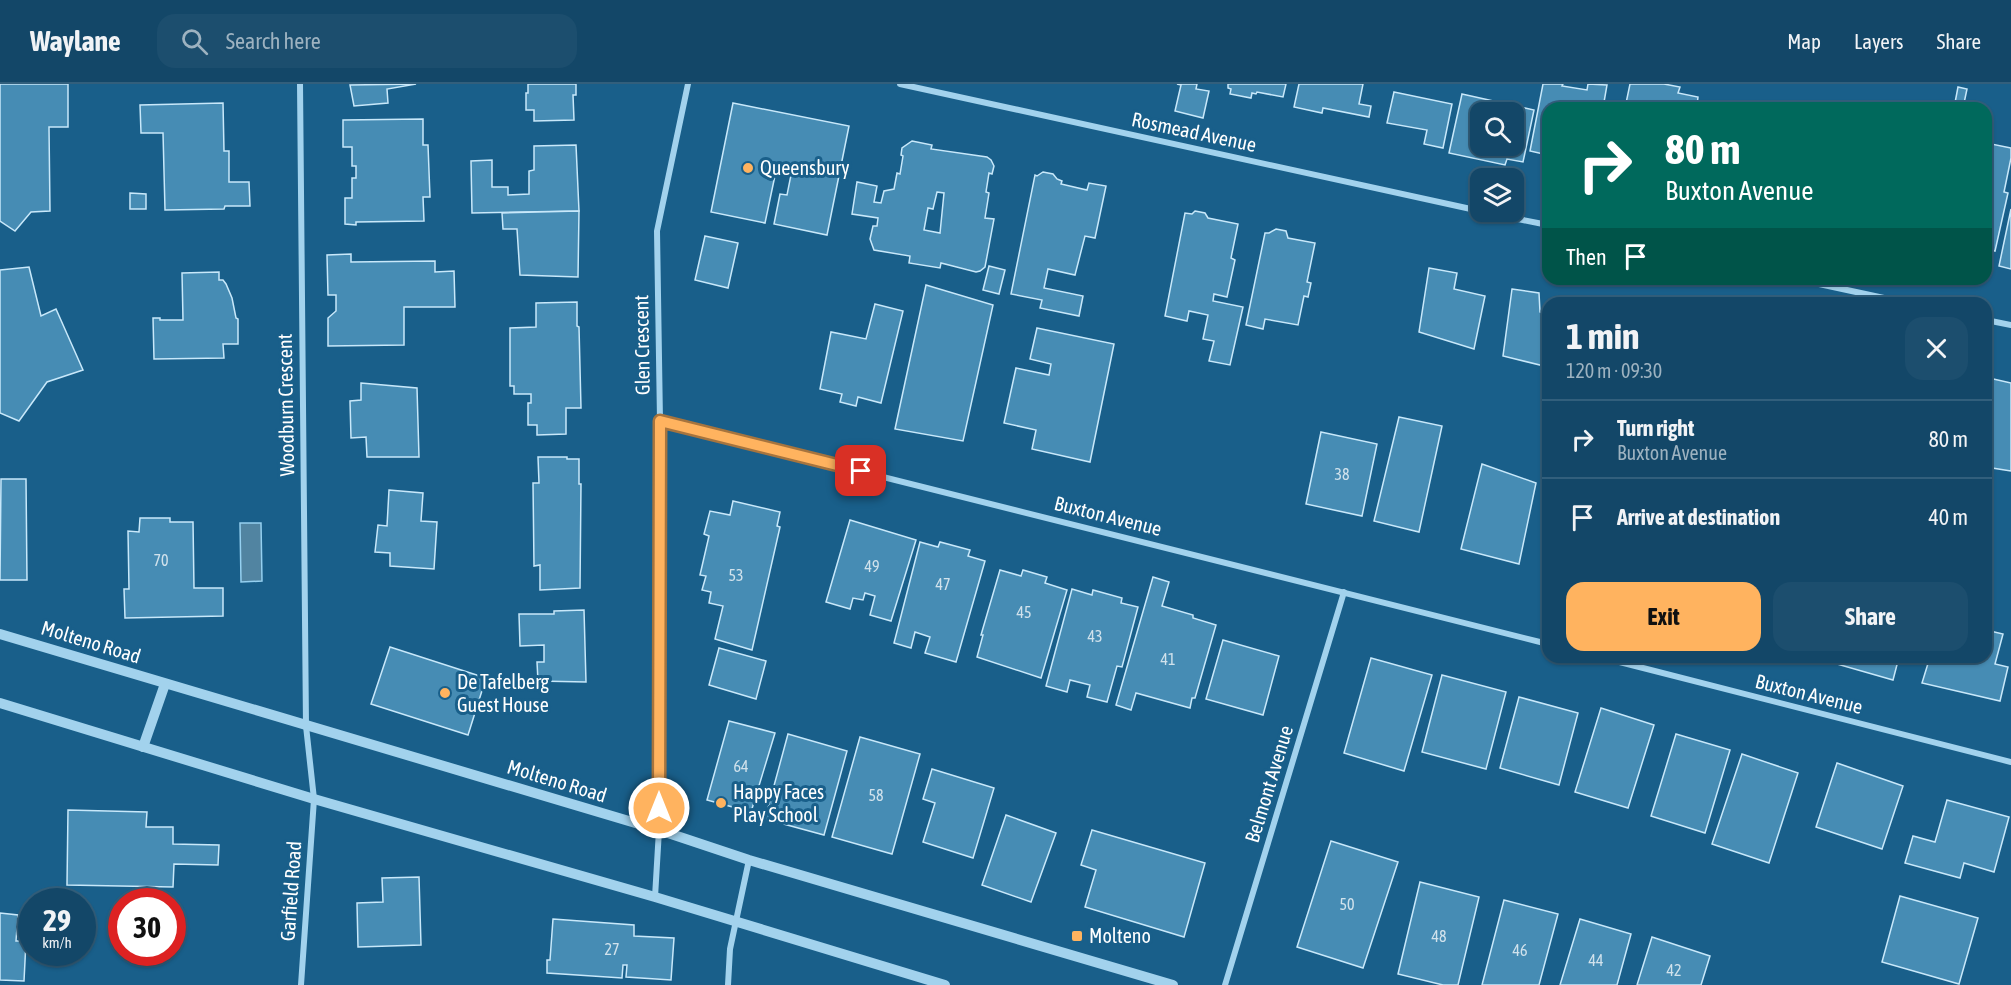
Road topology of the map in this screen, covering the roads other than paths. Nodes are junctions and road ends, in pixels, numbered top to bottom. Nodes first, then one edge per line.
1 (300, 84) edge
2 (688, 84) edge
3 (900, 84) edge
4 (1470, 208) edge
5 (1524, 220) edge
6 (1542, 224) edge
7 (1824, 285) edge
8 (1879, 297) edge
9 (1992, 321) edge
10 (2011, 326) edge
11 (660, 421) junction
12 (1344, 592) junction
13 (0, 634) edge
14 (1542, 642) edge
15 (1623, 663) edge
16 (165, 684) junction
17 (0, 703) edge
18 (306, 726) junction
19 (142, 747) junction
20 (2011, 762) edge
21 (314, 799) junction
22 (659, 830) junction
23 (749, 860) junction
24 (655, 897) junction
25 (735, 922) junction
26 (301, 985) edge
27 (728, 985) edge
28 (945, 985) edge
29 (1173, 985) edge
30 (1225, 985) edge

1 - 18 street, Woodburn Crescent
2 - 11 street, Glen Crescent
3 - 4 street, Rosmead Avenue
5 - 6 street, Rosmead Avenue
7 - 8 street
9 - 10 street
11 - 12 street, Buxton Avenue
11 - 22 street, Glen Crescent
12 - 14 street, Buxton Avenue
12 - 30 street, Belmont Avenue
13 - 16 street, Molteno Road
15 - 20 street, Buxton Avenue
16 - 18 street, Molteno Road
16 - 19 street
17 - 19 street
18 - 21 street, Woodburn Crescent
18 - 22 street, Molteno Road
19 - 21 street
21 - 24 street
21 - 26 street, Garfield Road
22 - 23 street, Molteno Road
22 - 24 street, Glen Crescent
23 - 25 street
23 - 29 street, Molteno Road
24 - 25 street
25 - 27 street
25 - 28 street

